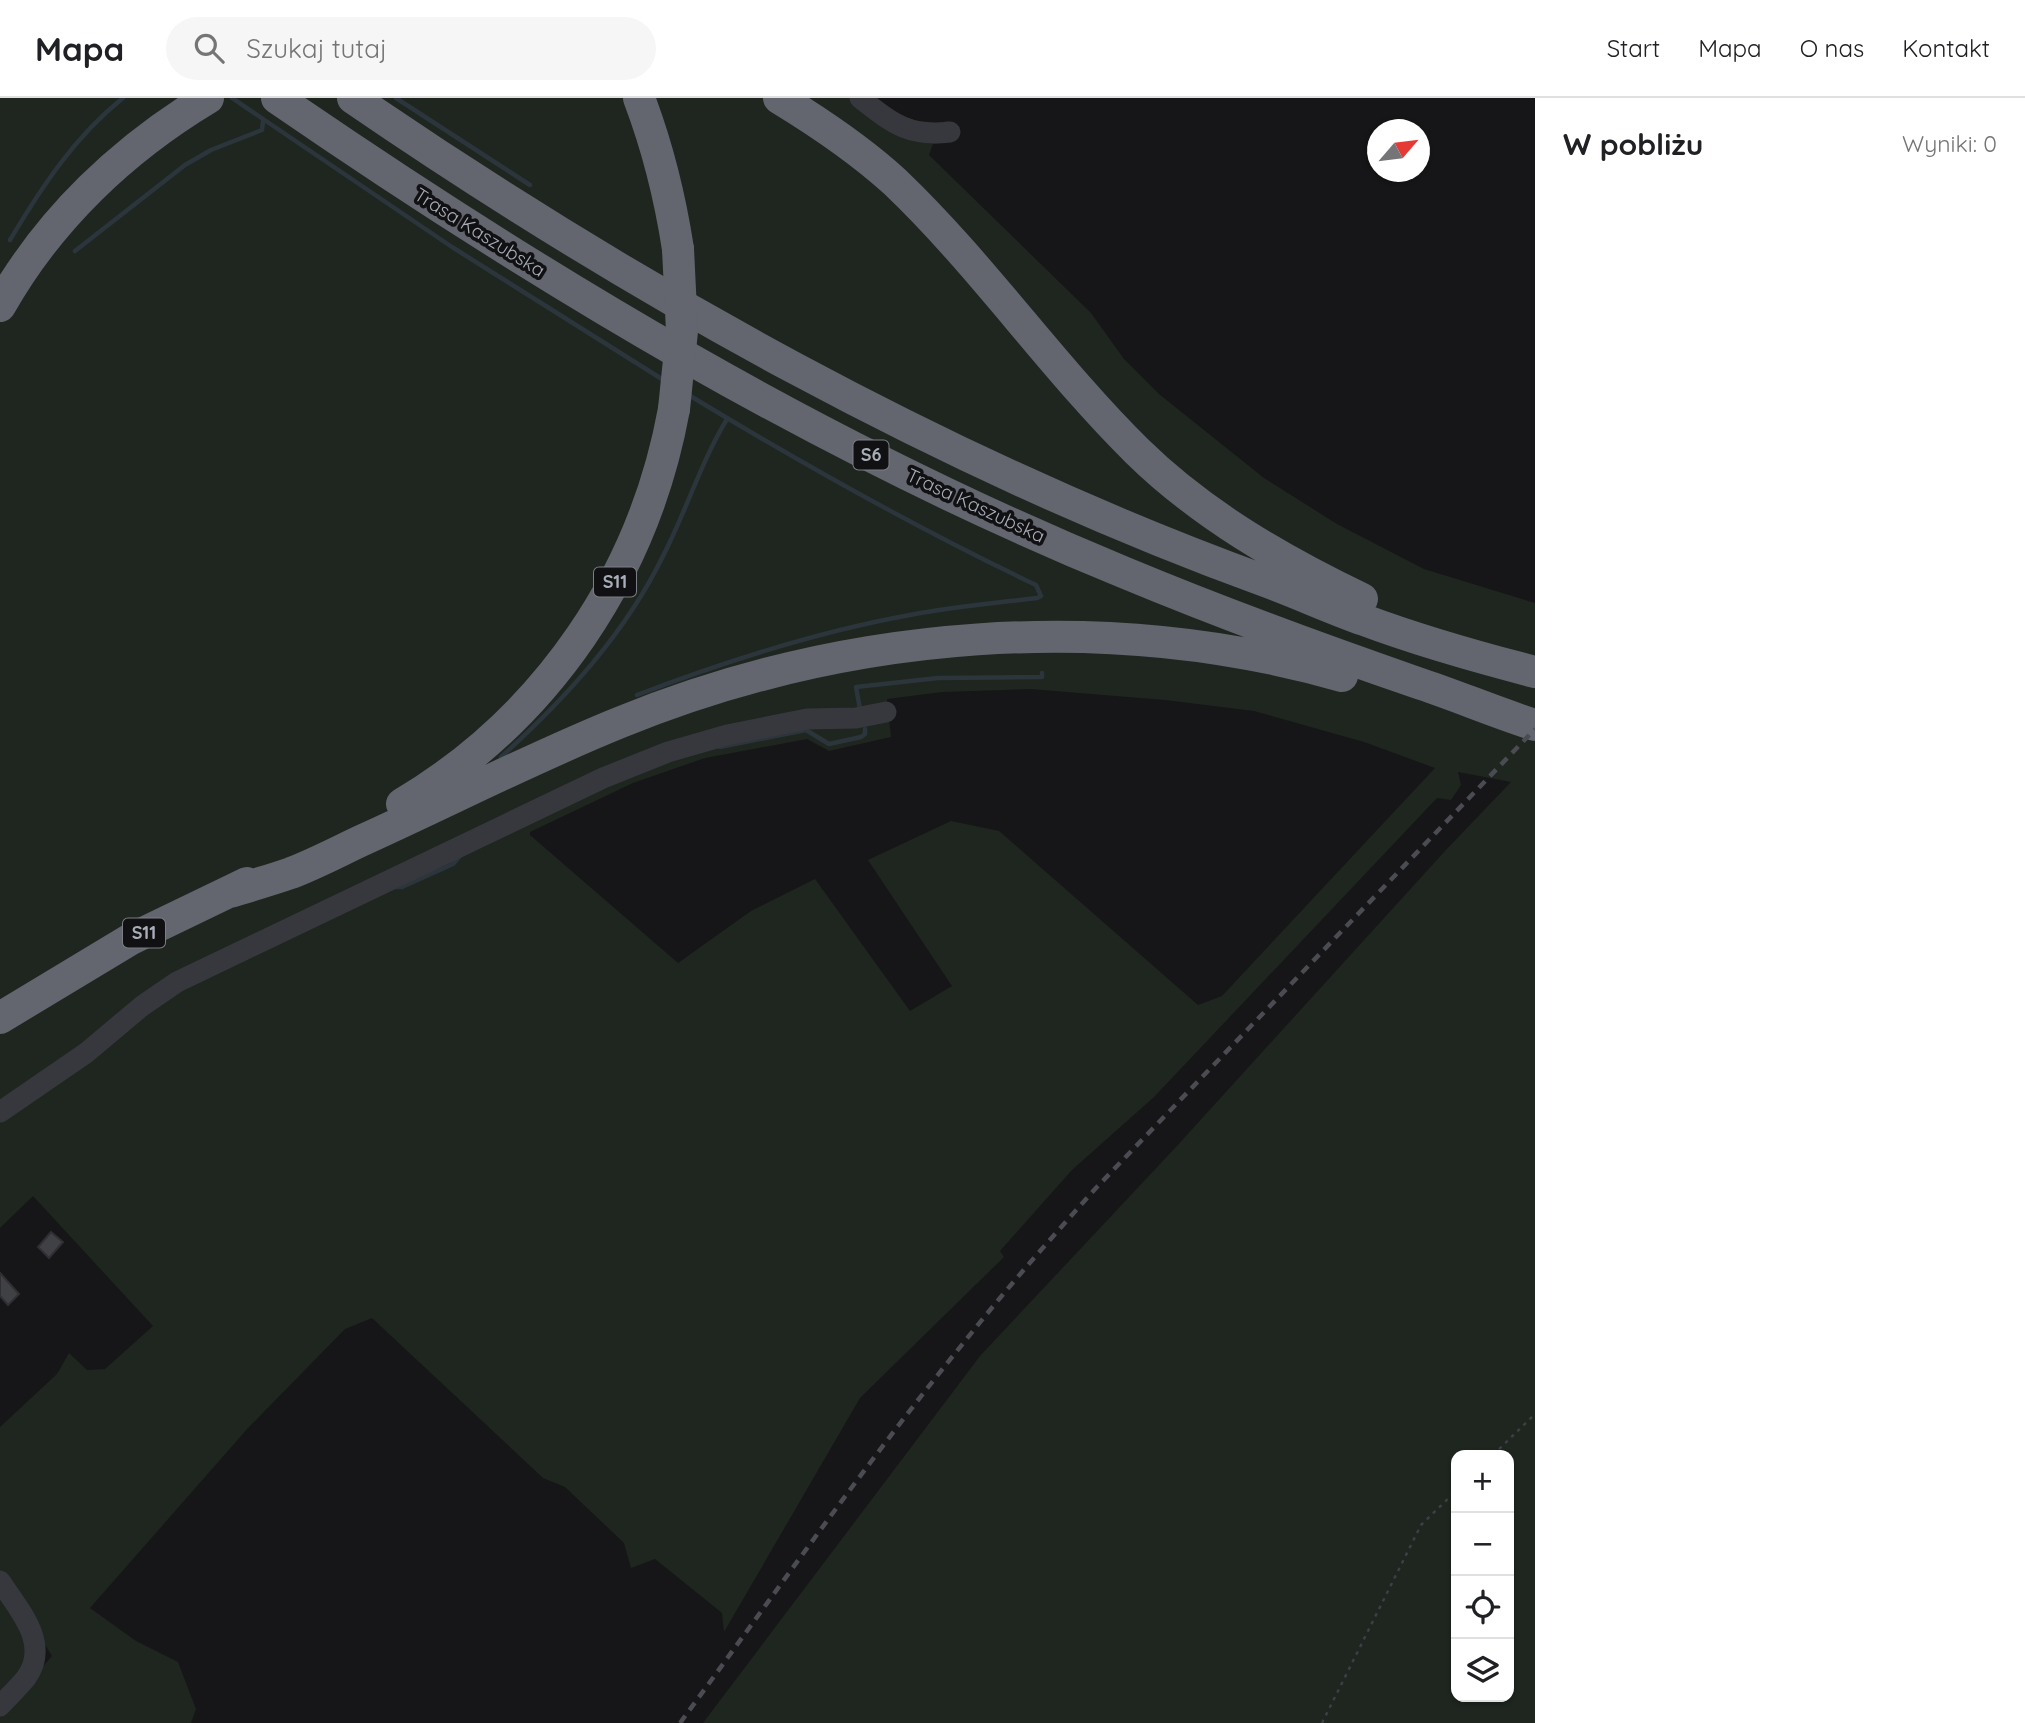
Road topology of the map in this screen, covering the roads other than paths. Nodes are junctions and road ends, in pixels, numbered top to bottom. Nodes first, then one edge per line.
1 (277, 98) edge
2 (353, 98) edge
3 (639, 98) edge
4 (779, 98) edge
5 (860, 98) edge
6 (205, 100) edge
7 (950, 132) dead end
8 (0, 306) edge
9 (1535, 671) edge
10 (886, 712) dead end
11 (1524, 721) edge
12 (230, 892) junction
13 (0, 1018) edge
14 (0, 1112) edge
15 (0, 1580) edge
16 (0, 1706) edge

1 - 11 highway, Trasa Kaszubska / S6
2 - 9 highway, S6
3 - 12 highway, S11, bridge
4 - 9 highway
5 - 7 street
6 - 8 highway
10 - 14 street
11 - 12 highway
12 - 13 highway, S11
15 - 16 street

